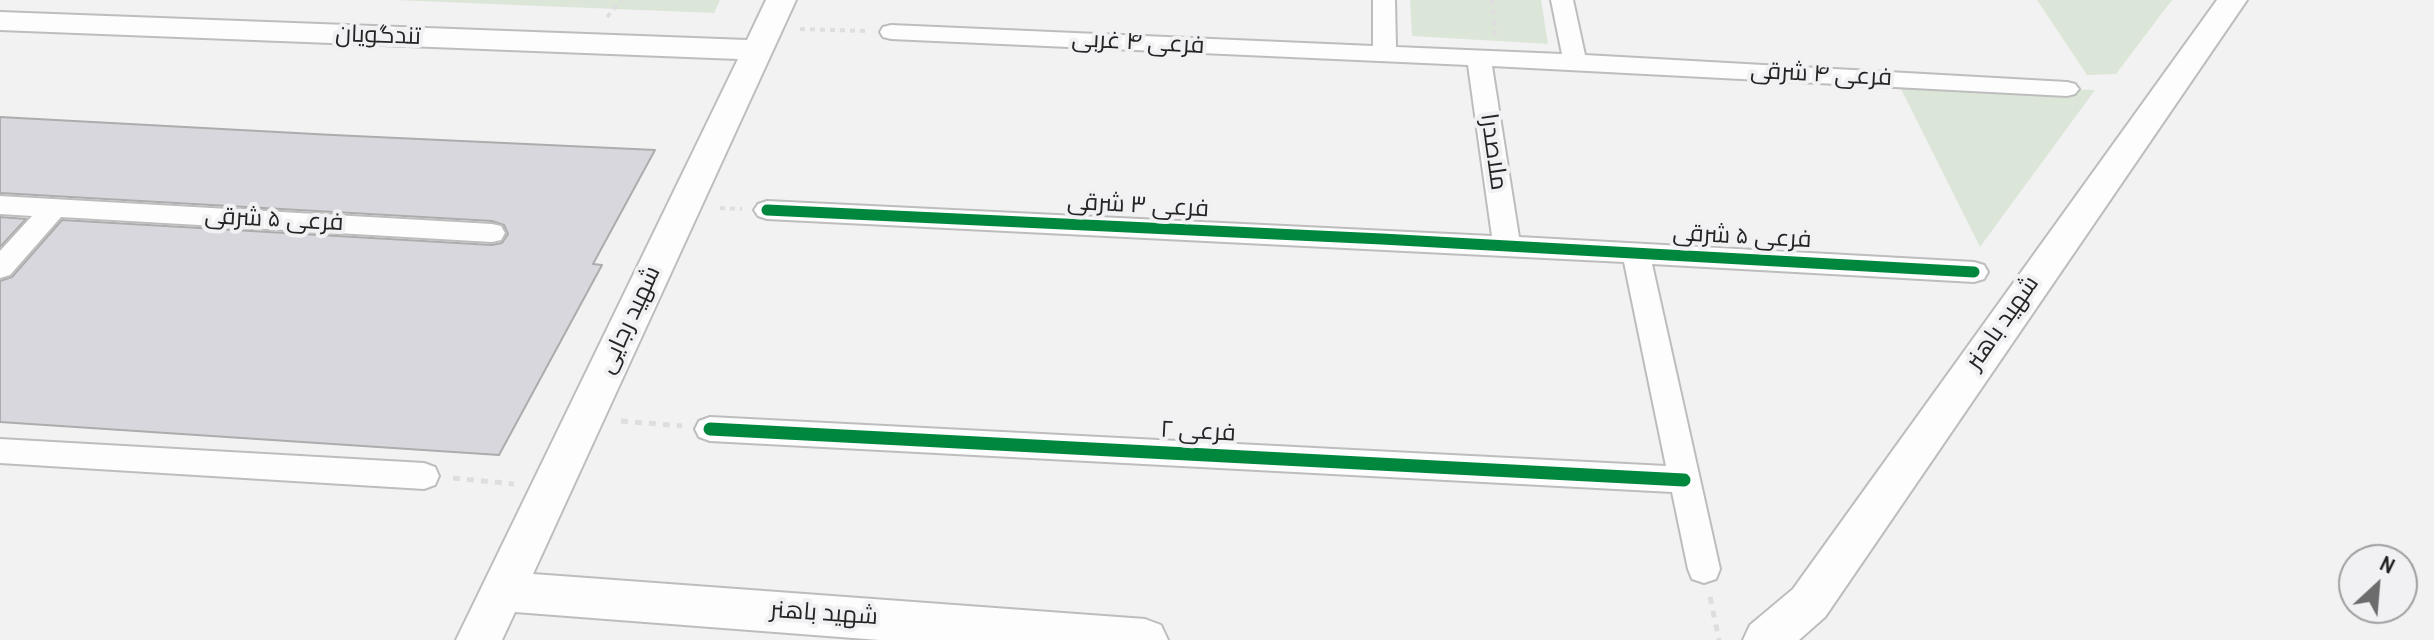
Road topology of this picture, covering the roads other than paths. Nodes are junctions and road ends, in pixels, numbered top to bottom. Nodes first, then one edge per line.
1 (1384, 0) edge
2 (1562, 0) edge
3 (2232, 0) edge
4 (0, 21) edge
5 (768, 26) edge
6 (891, 32) road end
7 (1385, 54) junction
8 (1488, 58) junction
9 (1575, 62) junction
10 (2067, 89) dead end
11 (0, 205) edge
12 (55, 207) junction
13 (767, 210) road end
14 (492, 233) dead end
15 (1507, 246) junction
16 (1636, 254) junction
17 (0, 268) edge
18 (1974, 272) dead end
19 (710, 429) road end
20 (0, 451) edge
21 (424, 476) road end
22 (1684, 480) junction
23 (1704, 569) road end
24 (503, 591) junction
25 (479, 640) edge
26 (1145, 640) edge
27 (1766, 640) edge

1 - 7 street
2 - 9 street
3 - 27 street, شهید باهنر
4 - 5 street, تندگویان
5 - 24 street, شهید رجایی
6 - 7 street, فرعی ۴ غربی
7 - 8 street
8 - 9 street
8 - 15 street, ملاصدرا
9 - 10 street, فرعی ۴ شرقی
11 - 12 street, فرعی ۵ شرقی
12 - 14 street, فرعی ۵ شرقی
12 - 17 street
13 - 15 street, فرعی ۳ شرقی
15 - 16 street, فرعی ۵ شرقی
16 - 18 street, فرعی ۵ شرقی
16 - 22 street
19 - 22 street, فرعی ۲
20 - 21 street
22 - 23 street
24 - 25 street, شهید رجایی
24 - 26 street, شهید باهنر

